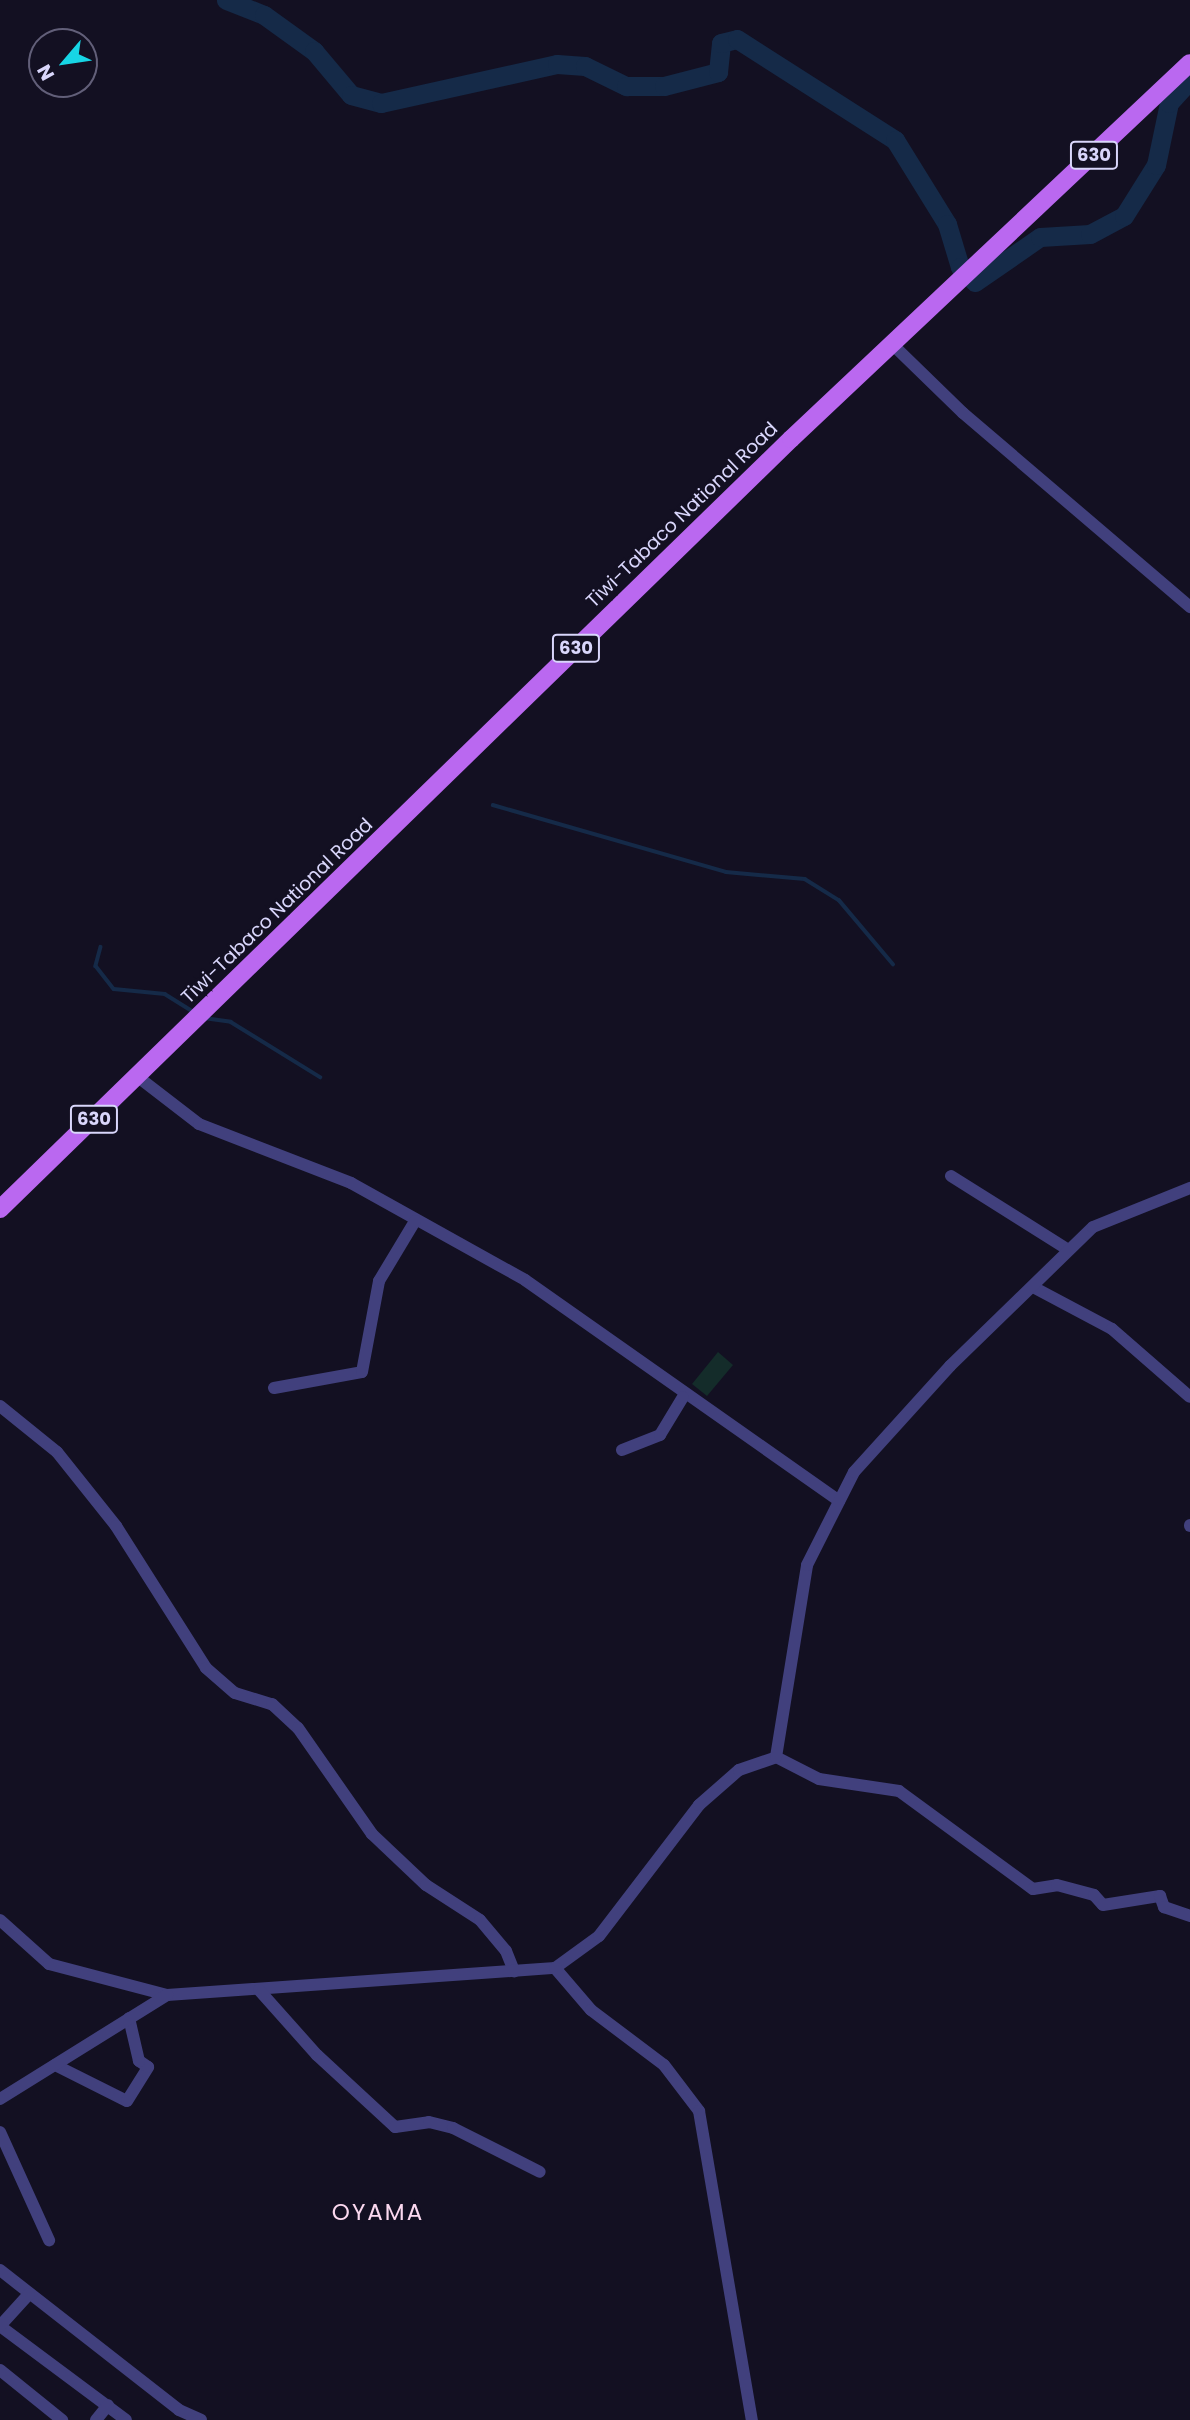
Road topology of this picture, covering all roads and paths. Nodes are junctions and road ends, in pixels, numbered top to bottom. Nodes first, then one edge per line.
1 (1190, 63) edge
2 (892, 344) junction
3 (1190, 607) edge
4 (138, 1077) junction
5 (951, 1176) dead end
6 (1190, 1188) edge
7 (0, 1209) edge
8 (415, 1221) junction
9 (1067, 1249) junction
10 (1033, 1287) junction
11 (274, 1388) dead end
12 (683, 1397) junction
13 (1190, 1397) edge
14 (0, 1406) edge
15 (622, 1450) dead end
16 (839, 1501) junction
17 (776, 1757) junction
18 (1190, 1916) edge
19 (0, 1920) edge
20 (555, 1968) junction
21 (514, 1971) junction
22 (259, 1990) junction
23 (167, 1995) junction
24 (129, 2018) junction
25 (55, 2065) junction
26 (0, 2099) edge
27 (0, 2132) edge
28 (540, 2172) dead end
29 (50, 2240) dead end
30 (0, 2270) edge
31 (29, 2294) junction
32 (0, 2326) edge
33 (0, 2371) edge
34 (108, 2405) junction
35 (62, 2420) edge
36 (96, 2420) edge
37 (126, 2420) edge
38 (201, 2420) edge
39 (751, 2420) edge

1 - 2 main road, Tiwi-Tabaco National Road / 630
2 - 3 street
2 - 4 main road, Tiwi-Tabaco National Road / 630
4 - 7 main road, Tiwi-Tabaco National Road / 630
4 - 8 street
5 - 9 street
6 - 9 street
8 - 11 street
8 - 12 street
9 - 10 street
10 - 13 street
10 - 16 street
12 - 15 street
12 - 16 street
14 - 21 street
16 - 17 street
17 - 18 street
17 - 20 street
19 - 23 street
20 - 21 street
20 - 39 street
21 - 22 street
22 - 23 street
22 - 28 street
23 - 24 street
24 - 25 street
24 - 25 street
25 - 26 street
27 - 29 street
30 - 31 street
31 - 32 street
31 - 38 street
32 - 34 street
33 - 35 street
34 - 36 street
34 - 37 street

